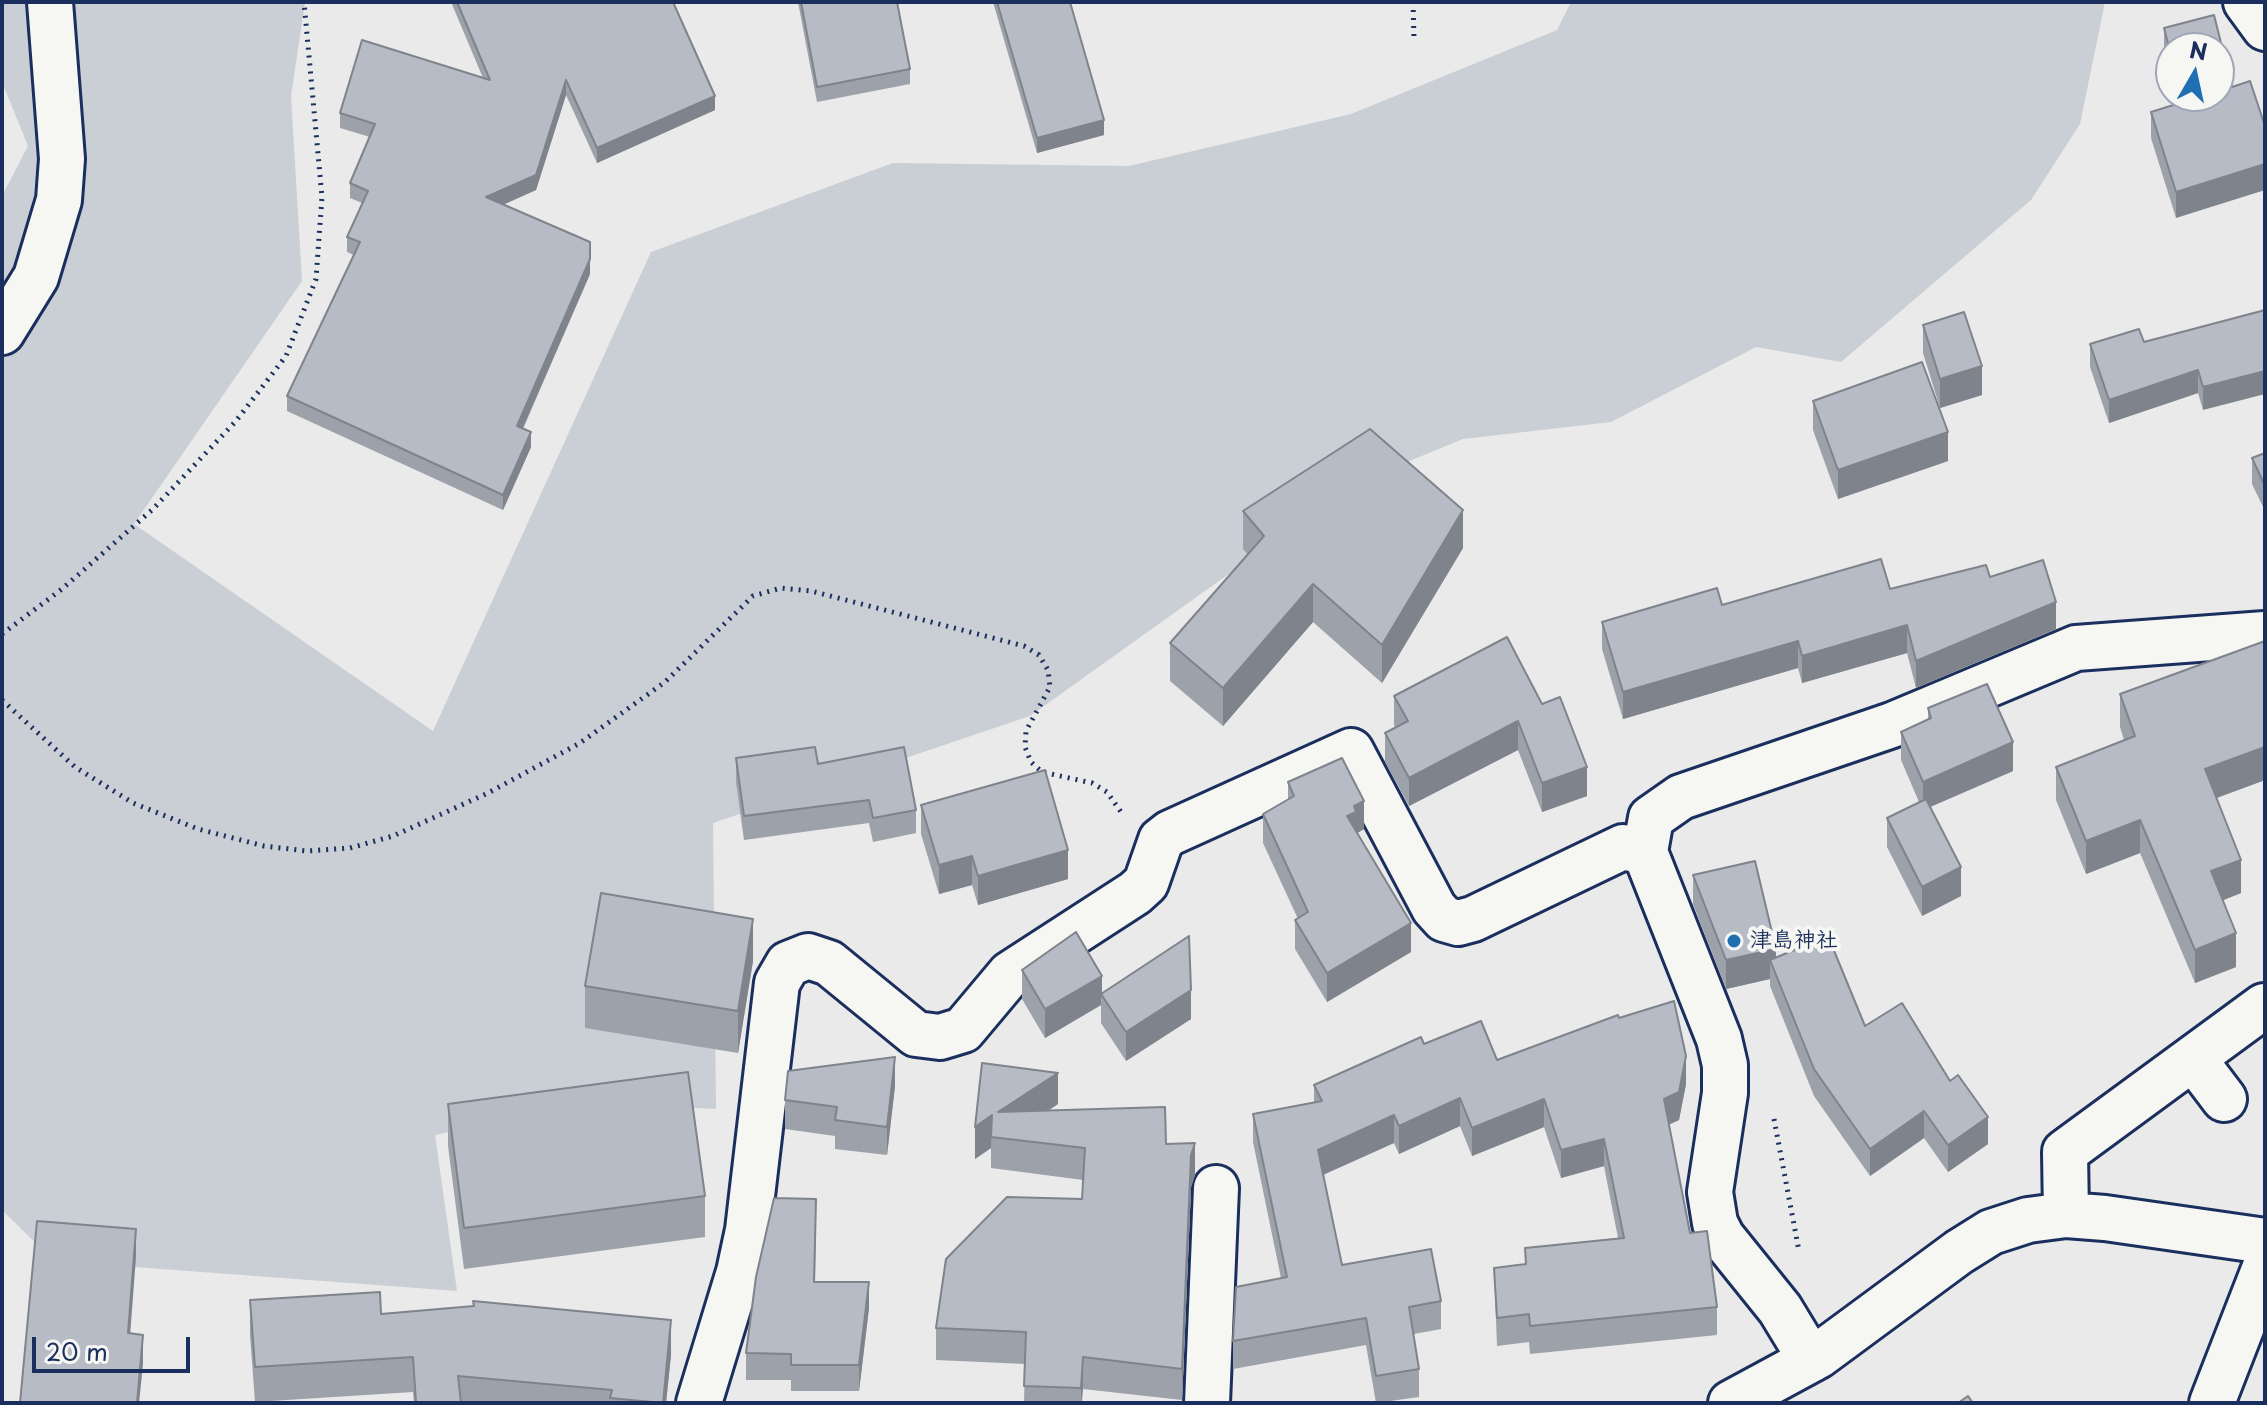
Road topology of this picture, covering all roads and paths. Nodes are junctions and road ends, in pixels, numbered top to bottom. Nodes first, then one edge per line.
1 (50, 2) edge
2 (304, 2) edge
3 (1413, 2) edge
4 (2246, 2) edge
5 (2265, 28) edge
6 (1414, 38) dead end
7 (2, 332) edge
8 (2, 634) edge
9 (2265, 634) edge
10 (2, 700) edge
11 (1156, 851) junction
12 (1645, 852) junction
13 (2264, 1006) edge
14 (2193, 1058) junction
15 (2224, 1099) dead end
16 (1771, 1106) dead end
17 (1216, 1188) dead end
18 (2066, 1215) junction
19 (2265, 1241) edge
20 (2265, 1267) edge
21 (1780, 1309) junction
22 (1811, 1360) junction
23 (699, 1403) edge
24 (1207, 1403) edge
25 (1731, 1403) edge
26 (2212, 1403) edge

1 - 7 street
2 - 8 path
3 - 6 path
4 - 5 street
9 - 12 street
10 - 11 path
11 - 12 street
11 - 23 street
12 - 21 street
13 - 14 street
14 - 15 street
14 - 18 street
16 - 21 path
17 - 24 street
18 - 19 street
18 - 22 street
20 - 26 street
21 - 22 street
22 - 25 street

